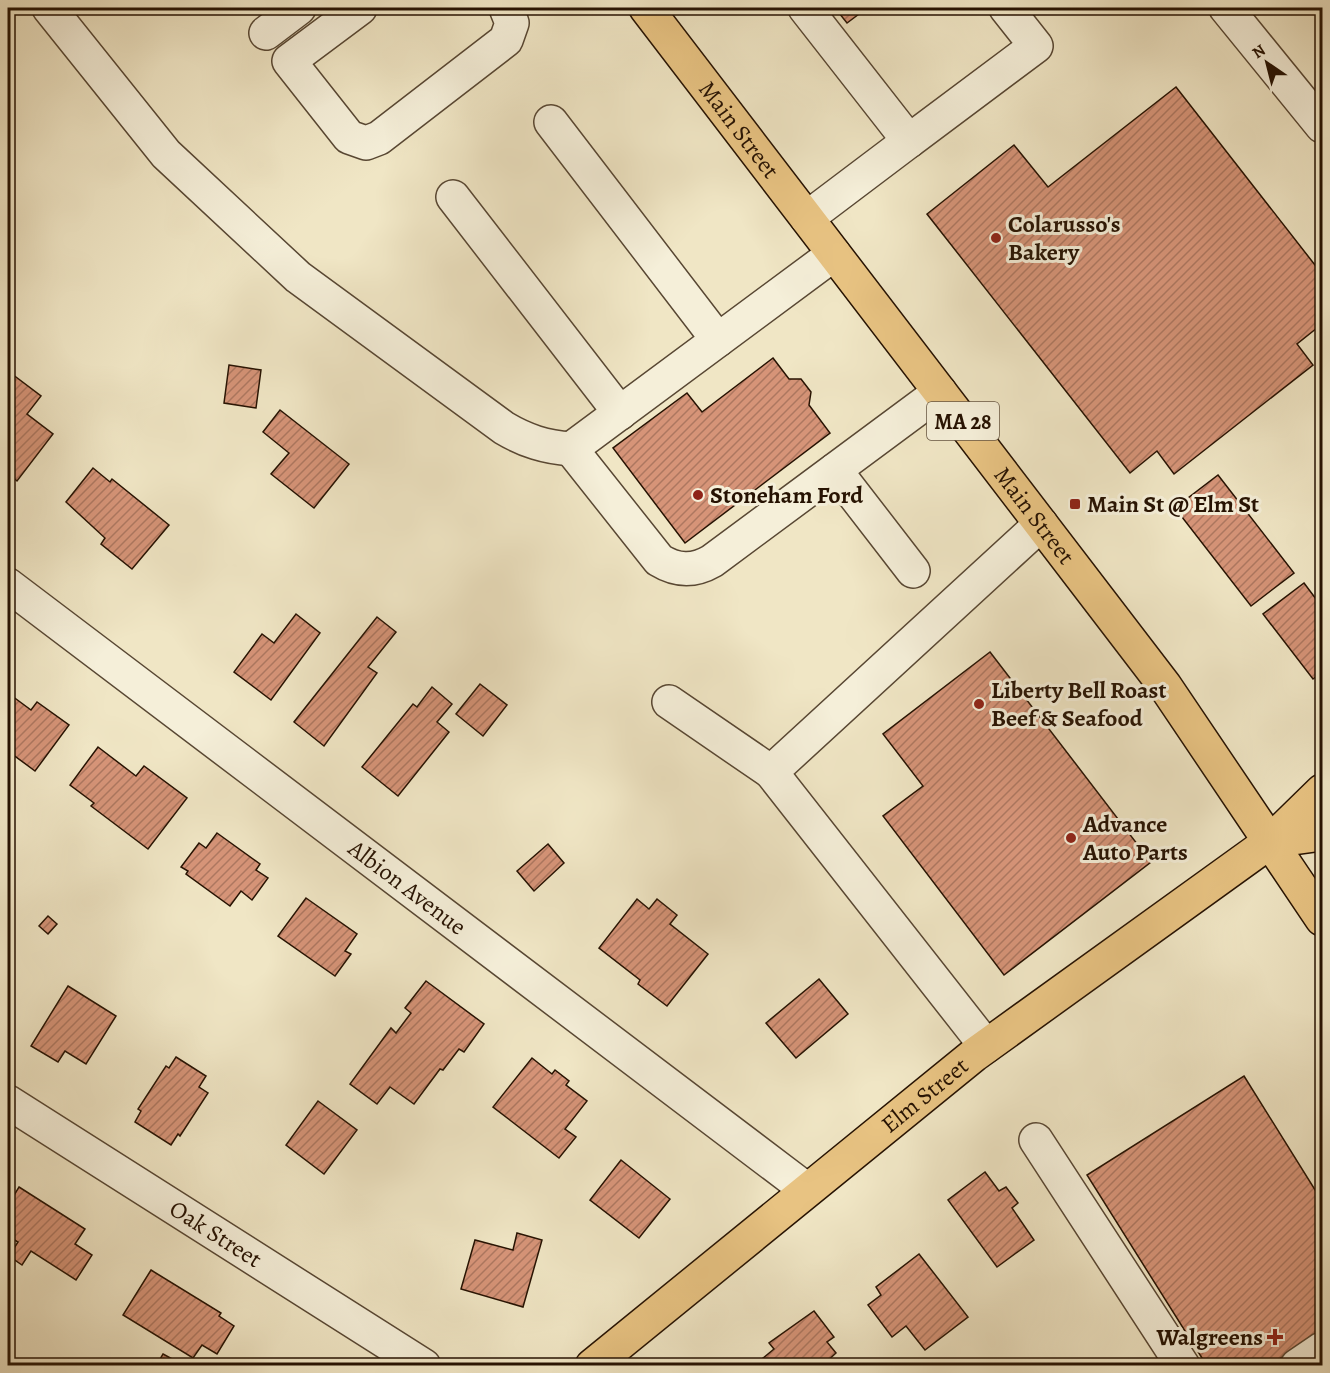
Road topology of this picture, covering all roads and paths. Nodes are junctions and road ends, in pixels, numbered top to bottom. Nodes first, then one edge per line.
1 (48, 8) edge
2 (299, 8) edge
3 (360, 8) edge
4 (506, 8) edge
5 (646, 8) edge
6 (805, 8) edge
7 (1006, 8) edge
8 (1226, 8) edge
9 (266, 33) dead end
10 (551, 122) dead end
11 (1323, 126) edge
12 (909, 141) junction
13 (453, 197) dead end
14 (807, 218) junction
15 (834, 254) junction
16 (718, 340) junction
17 (940, 392) junction
18 (620, 413) junction
19 (571, 449) junction
20 (835, 470) junction
21 (1041, 524) junction
22 (913, 571) dead end
23 (8, 585) edge
24 (669, 702) dead end
25 (771, 772) junction
26 (1323, 791) edge
27 (1323, 834) edge
28 (1271, 841) junction
29 (1323, 919) edge
30 (986, 1046) junction
31 (8, 1102) edge
32 (1036, 1140) dead end
33 (807, 1190) junction
34 (1323, 1349) edge
35 (424, 1365) edge
36 (592, 1365) edge
37 (1183, 1365) edge
38 (1297, 1365) edge

1 - 19 street
2 - 9 street
3 - 4 street
5 - 14 main road, Main Street / MA 28
6 - 12 street
7 - 12 street
8 - 11 street
10 - 16 street
12 - 14 street
13 - 18 street
14 - 15 main road, Main Street / MA 28
15 - 16 street
15 - 17 main road, Main Street / MA 28
16 - 18 street
17 - 20 street
17 - 21 main road, Main Street / MA 28
18 - 19 street
19 - 20 street
20 - 22 street
21 - 25 street
21 - 28 main road, Main Street / MA 28
23 - 33 street, Albion Avenue
24 - 25 street
25 - 30 street
26 - 28 main road, Elm Street
27 - 28 main road, Elm Street
28 - 29 main road, Main Street / MA 28
28 - 30 main road, Elm Street
30 - 33 main road, Elm Street
31 - 35 street, Oak Street
32 - 37 street
33 - 36 main road, Elm Street
34 - 38 street

